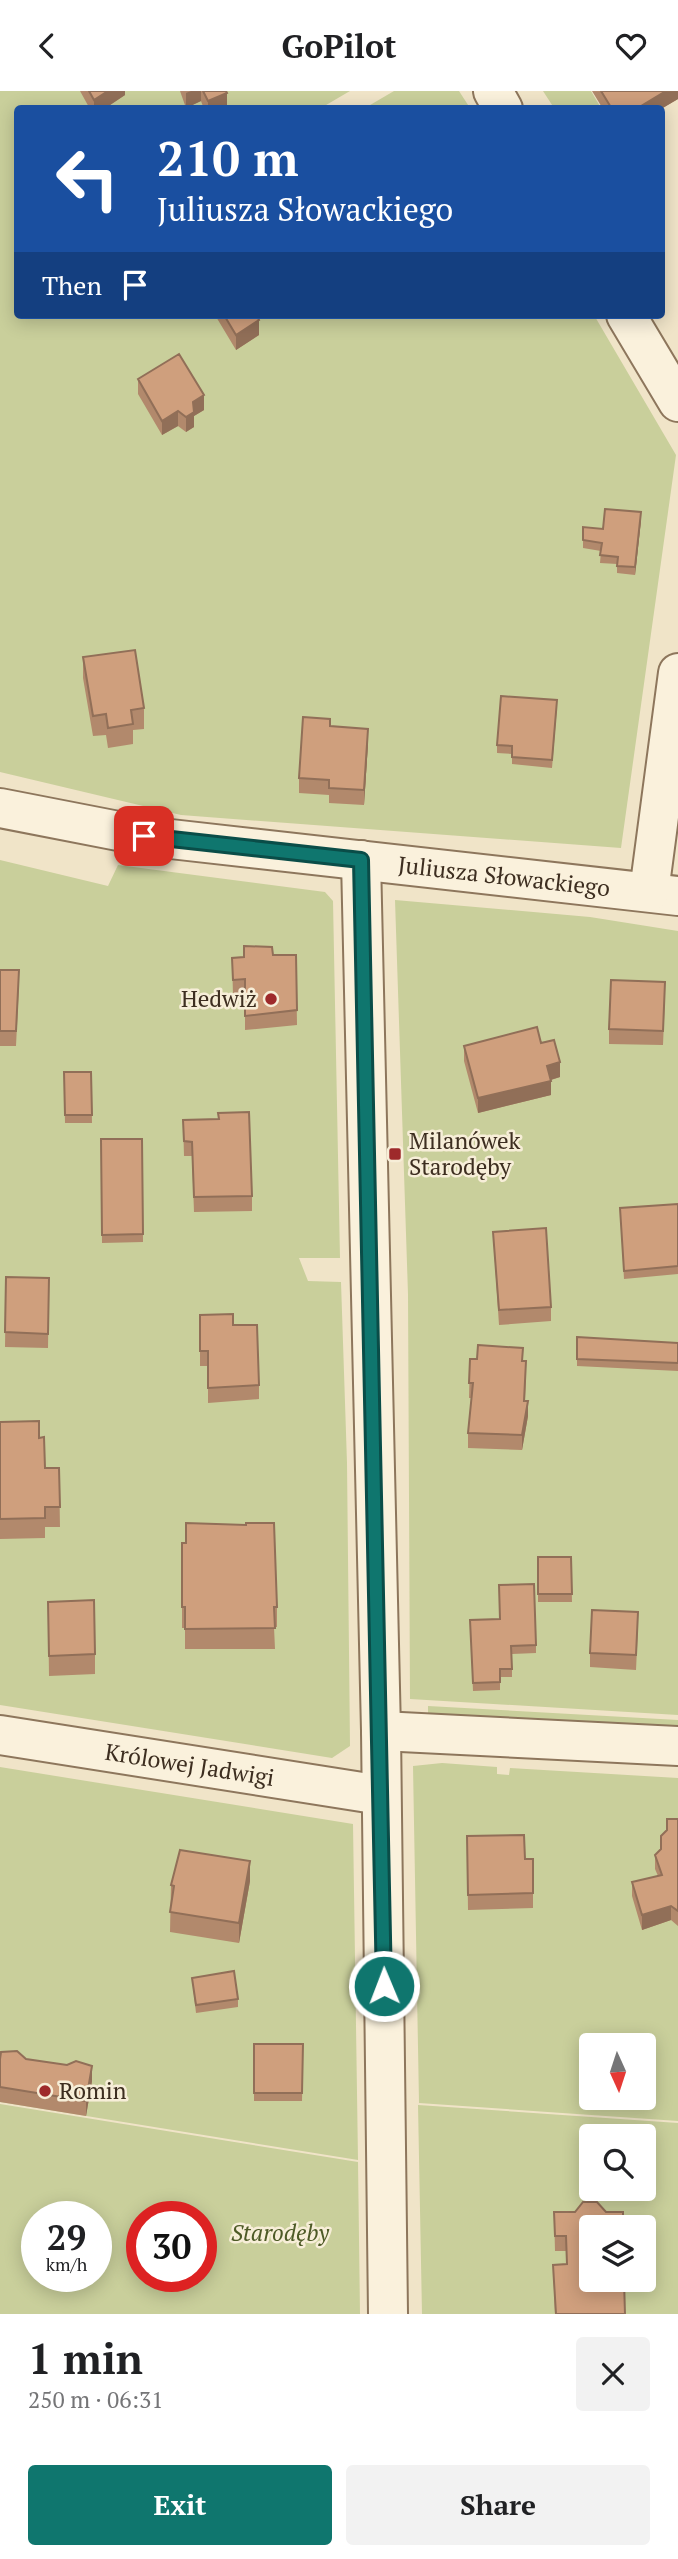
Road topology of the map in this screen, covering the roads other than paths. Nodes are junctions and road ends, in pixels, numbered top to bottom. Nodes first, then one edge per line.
1 (628, 319) edge
2 (678, 402) edge
3 (678, 673) edge
4 (0, 807) edge
5 (361, 860) junction
6 (663, 894) edge
7 (381, 1731) junction
8 (0, 1735) edge
9 (678, 1747) edge
10 (381, 1795) junction
11 (388, 2314) edge

1 - 2 street
3 - 6 street
4 - 5 street, Juliusza Słowackiego
5 - 6 street, Juliusza Słowackiego
5 - 7 street
7 - 9 street
7 - 10 street
8 - 10 street, Królowej Jadwigi
10 - 11 street

